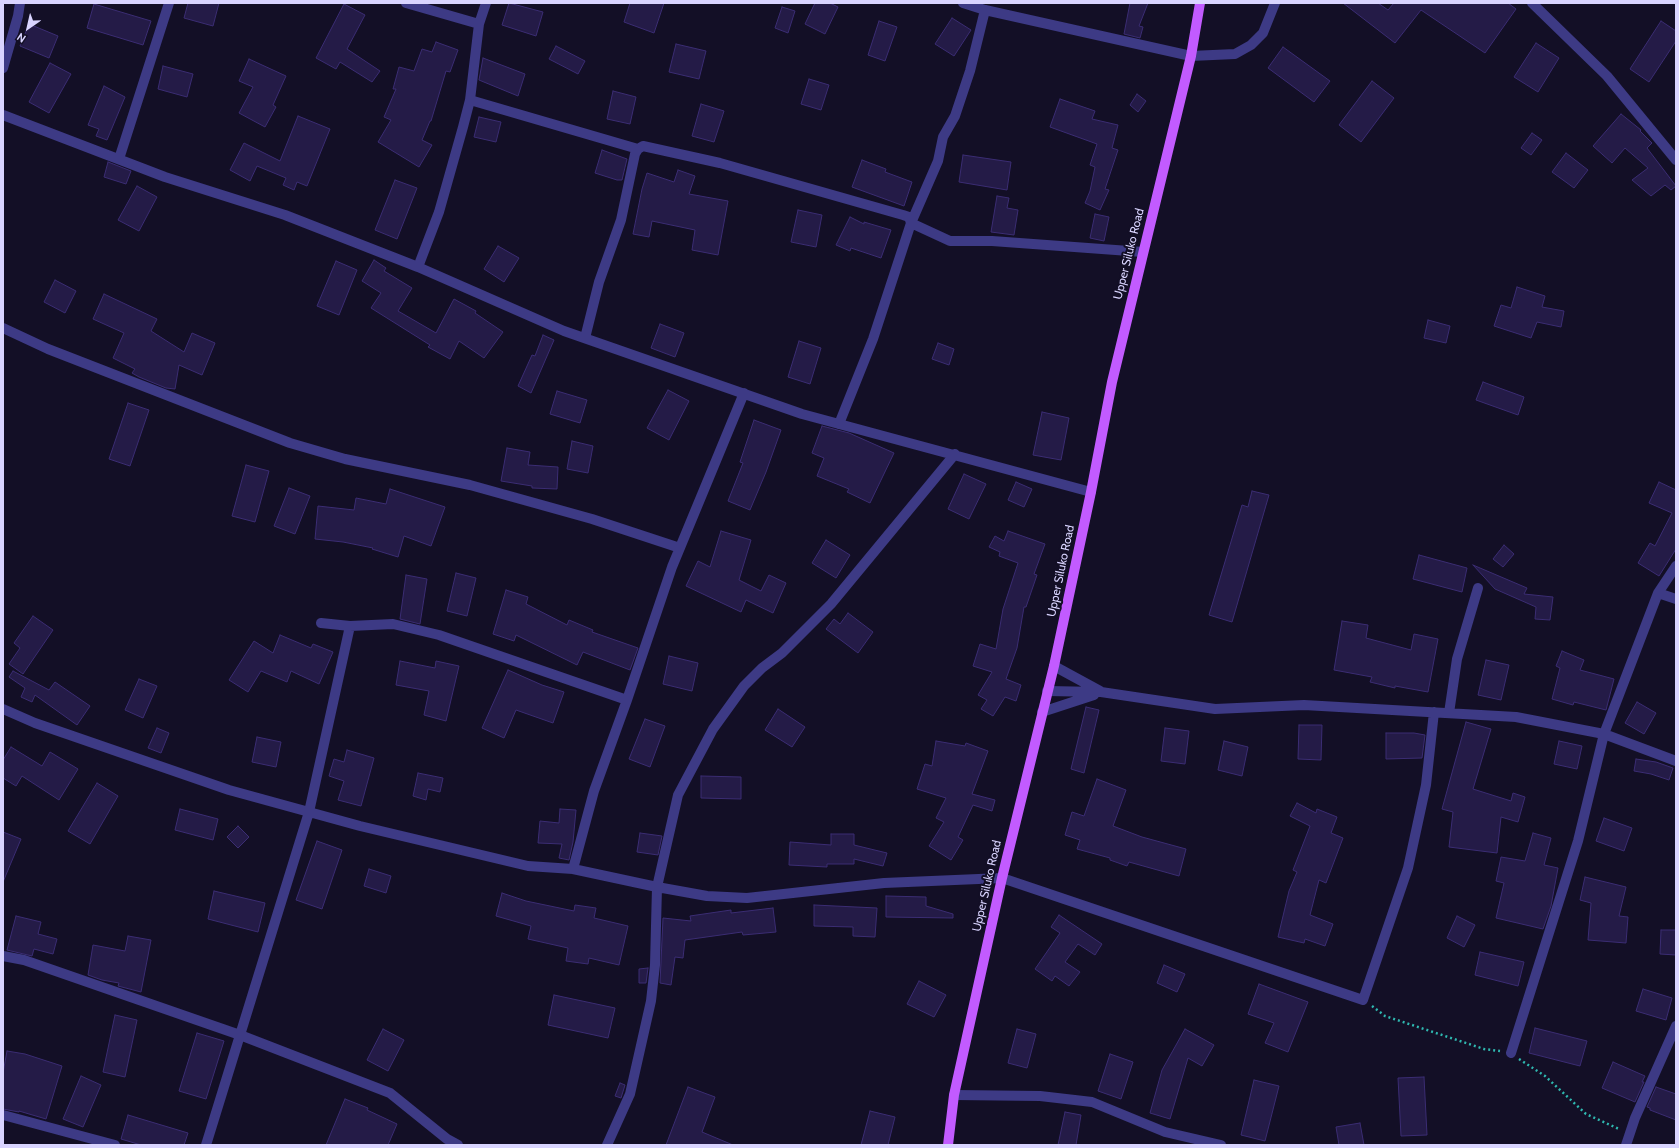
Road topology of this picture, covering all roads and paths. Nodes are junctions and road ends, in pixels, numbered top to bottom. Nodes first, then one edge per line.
1 (20, 3) edge
2 (169, 3) edge
3 (406, 3) edge
4 (486, 3) edge
5 (963, 3) edge
6 (1200, 3) edge
7 (1275, 3) edge
8 (1532, 3) edge
9 (985, 10) junction
10 (478, 24) junction
11 (1191, 56) junction
12 (3, 68) edge
13 (470, 100) junction
14 (3, 115) edge
15 (638, 149) junction
16 (119, 159) junction
17 (1676, 160) edge
18 (911, 223) junction
19 (1143, 252) junction
20 (418, 267) junction
21 (3, 328) edge
22 (585, 338) junction
23 (744, 393) junction
24 (839, 424) junction
25 (956, 454) junction
26 (1092, 492) junction
27 (680, 548) junction
28 (1676, 566) edge
29 (1478, 588) dead end
30 (1658, 594) junction
31 (1676, 599) edge
32 (321, 623) dead end
33 (350, 626) junction
34 (1054, 666) junction
35 (1047, 691) junction
36 (1101, 692) junction
37 (627, 700) junction
38 (3, 709) edge
39 (1042, 712) junction
40 (1434, 712) junction
41 (1449, 713) junction
42 (1604, 734) junction
43 (1676, 762) edge
44 (309, 812) junction
45 (573, 869) junction
46 (1002, 878) junction
47 (657, 887) junction
48 (3, 956) edge
49 (1364, 1000) junction
50 (1676, 1026) edge
51 (240, 1035) junction
52 (1511, 1053) junction
53 (954, 1095) junction
54 (3, 1115) edge
55 (1630, 1134) junction
56 (115, 1145) edge
57 (206, 1145) edge
58 (458, 1145) edge
59 (607, 1145) edge
60 (948, 1145) edge
61 (1221, 1145) edge
62 (1626, 1145) edge

1 - 12 street
2 - 16 street
3 - 10 street
4 - 10 street
5 - 9 street
6 - 11 main road, Upper Siluko Road
7 - 11 street
8 - 17 street
9 - 11 street
9 - 18 street
10 - 13 street
11 - 19 main road, Upper Siluko Road
13 - 15 street
13 - 20 street
14 - 16 street
15 - 18 street
15 - 22 street
16 - 20 street
18 - 19 street
18 - 24 street
19 - 26 main road, Upper Siluko Road
20 - 22 street
21 - 27 street
22 - 23 street
23 - 24 street
23 - 27 street
24 - 25 street
25 - 26 street
25 - 47 street
26 - 34 main road, Upper Siluko Road
27 - 37 street
28 - 30 street
29 - 41 street
30 - 31 street
30 - 42 street
32 - 33 street
33 - 37 street
33 - 44 street
34 - 35 main road, Upper Siluko Road
34 - 36 street
35 - 36 street
35 - 39 main road, Upper Siluko Road
36 - 39 street
36 - 40 street
37 - 45 street
38 - 44 street
39 - 46 main road, Upper Siluko Road
40 - 41 street
40 - 49 street
41 - 42 street
42 - 43 street
42 - 52 street
44 - 45 street
44 - 51 street
45 - 47 street
46 - 47 street
46 - 49 street
46 - 53 main road, Upper Siluko Road
47 - 59 street
48 - 51 street
49 - 52 path
50 - 55 street
51 - 57 street
51 - 58 street
52 - 55 path
53 - 60 main road, Upper Siluko Road
53 - 61 street
54 - 56 street
55 - 62 street

